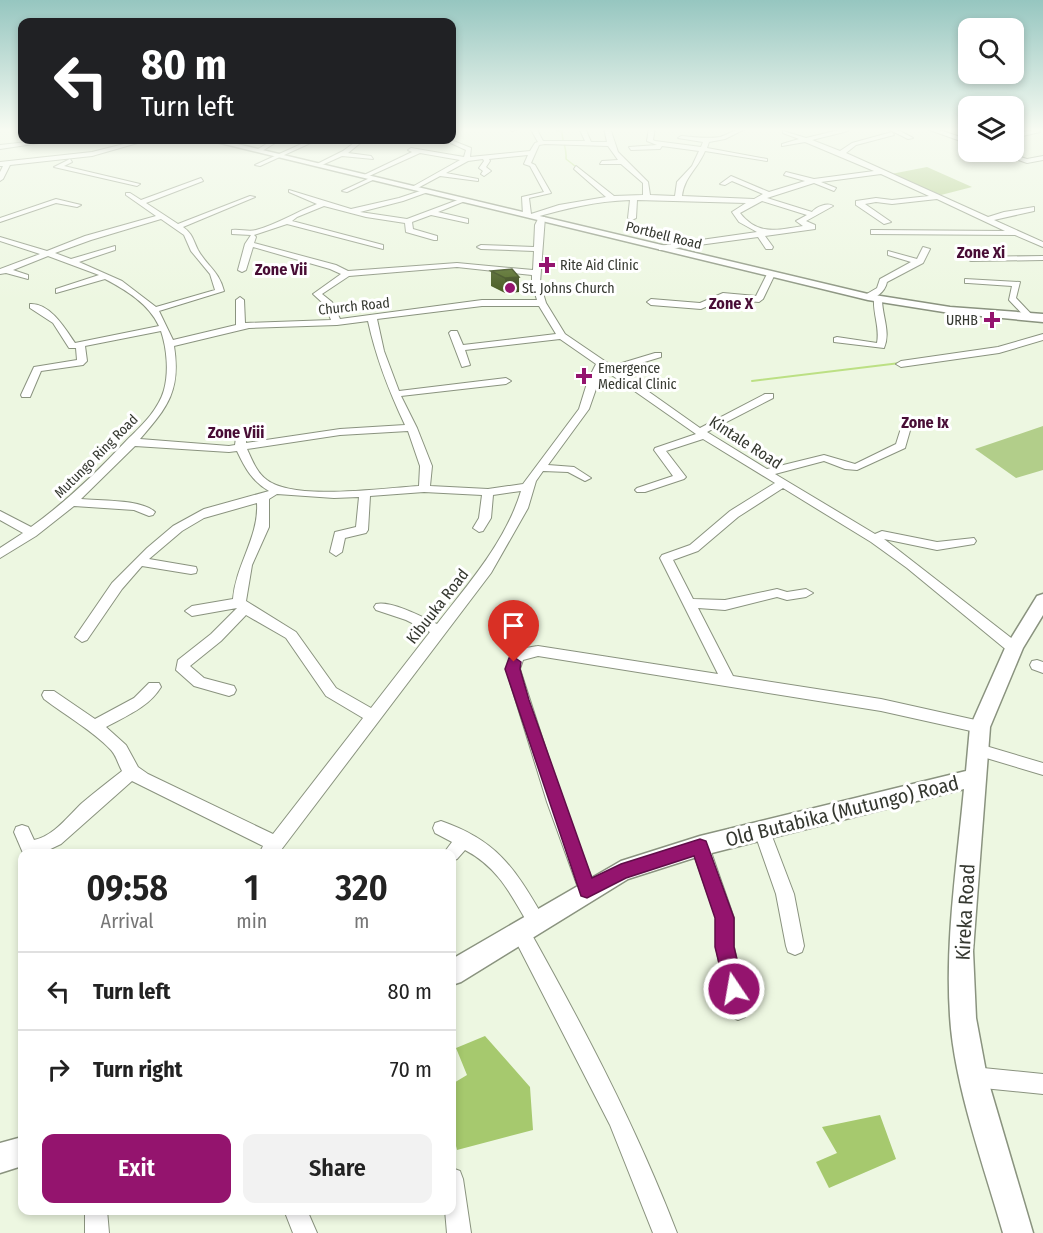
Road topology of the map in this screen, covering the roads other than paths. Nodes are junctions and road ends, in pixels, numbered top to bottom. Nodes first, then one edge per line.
1 (186, 186) edge
2 (355, 186) edge
3 (404, 186) edge
4 (418, 186) edge
5 (544, 186) edge
6 (594, 186) edge
7 (646, 186) edge
8 (680, 186) edge
9 (749, 186) edge
10 (800, 186) edge
11 (825, 186) edge
12 (913, 186) edge
13 (414, 188) junction
14 (834, 189) dead end
15 (291, 191) dead end
16 (345, 191) dead end
17 (426, 191) junction
18 (128, 194) dead end
19 (543, 194) junction
20 (647, 196) junction
21 (252, 197) dead end
22 (633, 197) junction
23 (678, 197) junction
24 (939, 197) junction
25 (761, 198) junction
26 (613, 199) junction
27 (463, 200) junction
28 (142, 202) junction
29 (326, 203) junction
30 (77, 205) dead end
31 (829, 206) dead end
32 (555, 207) junction
33 (1031, 209) dead end
34 (354, 211) junction
35 (433, 213) junction
36 (813, 215) junction
37 (162, 216) junction
38 (534, 217) junction
39 (632, 218) dead end
40 (989, 219) junction
41 (0, 220) edge
42 (408, 221) junction
43 (465, 221) dead end
44 (287, 222) junction
45 (887, 222) dead end
46 (178, 226) junction
47 (235, 232) dead end
48 (254, 232) junction
49 (874, 232) dead end
50 (763, 233) junction
51 (1018, 233) junction
52 (915, 234) junction
53 (434, 238) dead end
54 (0, 239) edge
55 (249, 244) junction
56 (1043, 245) edge
57 (380, 247) dead end
58 (481, 247) dead end
59 (769, 247) dead end
60 (112, 248) dead end
61 (662, 248) junction
62 (537, 249) junction
63 (891, 253) dead end
64 (48, 255) junction
65 (1043, 258) edge
66 (971, 259) dead end
67 (70, 262) junction
68 (918, 262) junction
69 (242, 270) dead end
70 (3, 271) edge
71 (536, 273) junction
72 (347, 274) junction
73 (771, 274) junction
74 (105, 276) junction
75 (25, 277) dead end
76 (968, 281) dead end
77 (59, 291) dead end
78 (873, 298) junction
79 (240, 300) dead end
80 (651, 302) dead end
81 (542, 303) junction
82 (33, 306) dead end
83 (705, 306) junction
84 (154, 310) junction
85 (702, 318) dead end
86 (1031, 318) junction
87 (1043, 318) edge
88 (372, 319) junction
89 (336, 322) junction
90 (241, 327) junction
91 (164, 328) junction
92 (454, 333) dead end
93 (562, 336) junction
94 (1043, 337) edge
95 (837, 340) dead end
96 (169, 344) junction
97 (80, 346) junction
98 (459, 348) junction
99 (658, 355) dead end
100 (901, 364) dead end
101 (465, 365) dead end
102 (607, 366) junction
103 (506, 381) dead end
104 (395, 394) junction
105 (26, 395) dead end
106 (769, 396) dead end
107 (906, 427) dead end
108 (412, 428) junction
109 (242, 431) dead end
110 (702, 434) junction
111 (131, 442) junction
112 (240, 447) junction
113 (540, 468) junction
114 (764, 473) junction
115 (585, 478) dead end
116 (782, 484) junction
117 (527, 487) junction
118 (424, 489) junction
119 (640, 490) dead end
120 (278, 491) junction
121 (365, 492) junction
122 (488, 492) junction
123 (263, 498) junction
124 (71, 502) junction
125 (149, 512) dead end
126 (0, 515) edge
127 (479, 528) dead end
128 (32, 533) junction
129 (875, 539) junction
130 (970, 542) dead end
131 (336, 552) dead end
132 (0, 554) edge
133 (141, 562) junction
134 (191, 570) dead end
135 (806, 593) dead end
136 (1043, 600) edge
137 (690, 603) junction
138 (242, 605) junction
139 (381, 607) dead end
140 (192, 611) dead end
141 (438, 630) junction
142 (82, 637) dead end
143 (1014, 648) junction
144 (729, 682) junction
145 (154, 687) dead end
146 (230, 690) dead end
147 (49, 695) dead end
148 (373, 717) junction
149 (95, 726) junction
150 (980, 727) junction
151 (979, 750) junction
152 (1043, 769) edge
153 (132, 772) junction
154 (977, 777) junction
155 (441, 828) dead end
156 (762, 831) junction
157 (22, 832) dead end
158 (462, 838) junction
159 (700, 846) junction
160 (271, 848) edge
161 (454, 849) edge
162 (587, 890) junction
163 (528, 926) junction
164 (795, 946) dead end
165 (456, 971) edge
166 (738, 1010) dead end
167 (973, 1077) junction
168 (1043, 1084) edge
169 (18, 1153) edge
170 (0, 1158) edge
171 (456, 1210) edge
172 (96, 1215) edge
173 (297, 1215) edge
174 (97, 1233) edge
175 (305, 1233) edge
176 (459, 1233) edge
177 (665, 1233) edge
178 (1018, 1233) edge

1 - 28 street
2 - 16 street
3 - 13 main road, Portbell Road
4 - 13 street
5 - 19 street
6 - 26 street
7 - 20 street
8 - 23 street
9 - 25 street
10 - 25 street
11 - 14 street
12 - 24 street
13 - 17 main road, Portbell Road
15 - 29 street
17 - 27 main road, Portbell Road
17 - 34 street
18 - 28 street
19 - 32 street
19 - 38 street, Kintale Road
20 - 22 street
20 - 23 street
21 - 46 street
22 - 26 street
22 - 39 street
23 - 25 street
24 - 40 street
24 - 45 street
25 - 36 street
25 - 50 street
26 - 32 street
27 - 35 street
27 - 38 main road, Portbell Road
28 - 37 street
29 - 34 street
29 - 44 street
30 - 41 street
31 - 36 street
32 - 38 street
33 - 40 street
34 - 42 street
35 - 42 street
35 - 43 street
36 - 50 street
37 - 46 street
37 - 64 street
38 - 61 main road, Portbell Road
38 - 62 street, Kintale Road
40 - 51 street
42 - 53 street
44 - 48 street
44 - 57 street
46 - 84 street
47 - 48 street
48 - 55 street
49 - 52 street
50 - 59 street
50 - 61 street
51 - 52 street
51 - 56 street
52 - 68 street
54 - 64 street, Mutungo Ring Road
55 - 69 street
55 - 72 street
58 - 62 street
60 - 67 street
61 - 73 main road, Portbell Road
62 - 71 street, Kintale Road
63 - 68 street
64 - 67 street, Mutungo Ring Road
64 - 70 street
65 - 66 street
67 - 74 street, Mutungo Ring Road
68 - 78 street
70 - 75 street
71 - 72 street
71 - 81 street, Kintale Road
72 - 89 street
73 - 78 main road, Portbell Road
73 - 83 street
74 - 77 street
74 - 84 street, Mutungo Ring Road
76 - 86 street
78 - 86 main road, Portbell Road
78 - 95 street
79 - 90 street
80 - 83 street
81 - 88 street, Church Road
81 - 93 street, Kintale Road
82 - 97 street
83 - 85 street
84 - 91 street, Mutungo Ring Road
86 - 87 main road, Portbell Road
88 - 89 street, Church Road
88 - 104 street
89 - 90 street, Church Road
90 - 96 street, Church Road
91 - 96 street, Mutungo Ring Road
91 - 97 street
92 - 98 street
93 - 98 street
93 - 102 street, Kintale Road
94 - 100 street
96 - 111 street, Mutungo Ring Road
97 - 105 street
98 - 101 street
99 - 102 street
102 - 110 street, Kintale Road
102 - 113 street, Kibuuka Road
103 - 104 street
104 - 108 street
106 - 110 street
107 - 114 street
108 - 112 street
108 - 118 street
109 - 112 street
110 - 114 street, Kintale Road
110 - 119 street
111 - 112 street
111 - 124 street, Mutungo Ring Road
112 - 120 street
113 - 115 street
113 - 117 street, Kibuuka Road
114 - 116 street, Kintale Road
116 - 129 street, Kintale Road
116 - 137 street
117 - 122 street
117 - 141 street, Kibuuka Road
118 - 121 street
118 - 122 street
120 - 121 street
120 - 123 street
121 - 131 street
122 - 127 street
123 - 133 street
123 - 138 street
124 - 125 street
124 - 128 street, Mutungo Ring Road
126 - 128 street
128 - 132 street, Mutungo Ring Road
129 - 130 street
129 - 143 street, Kintale Road
133 - 134 street
133 - 142 street
135 - 137 street
136 - 143 main road, Kireka Road
137 - 144 street
138 - 140 street
138 - 146 street
138 - 148 street
139 - 141 street
141 - 148 street, Kibuuka Road
143 - 150 main road, Kireka Road
144 - 150 street
144 - 162 street
145 - 149 street
147 - 149 street
148 - 160 street, Kibuuka Road
149 - 153 street
150 - 151 main road, Kireka Road
151 - 152 street
151 - 154 main road, Kireka Road
153 - 157 street
153 - 160 street
154 - 156 main road, Old Butabika (Mutungo) Road
154 - 167 main road, Kireka Road
155 - 158 street
156 - 159 main road, Old Butabika (Mutungo) Road
156 - 164 street
158 - 161 street
158 - 163 street
159 - 162 main road, Old Butabika (Mutungo) Road
159 - 166 street
162 - 163 main road, Old Butabika (Mutungo) Road
163 - 165 main road, Old Butabika (Mutungo) Road
163 - 177 street
167 - 168 street
167 - 178 main road, Kireka Road
169 - 170 main road
171 - 176 street
172 - 174 street
173 - 175 street

